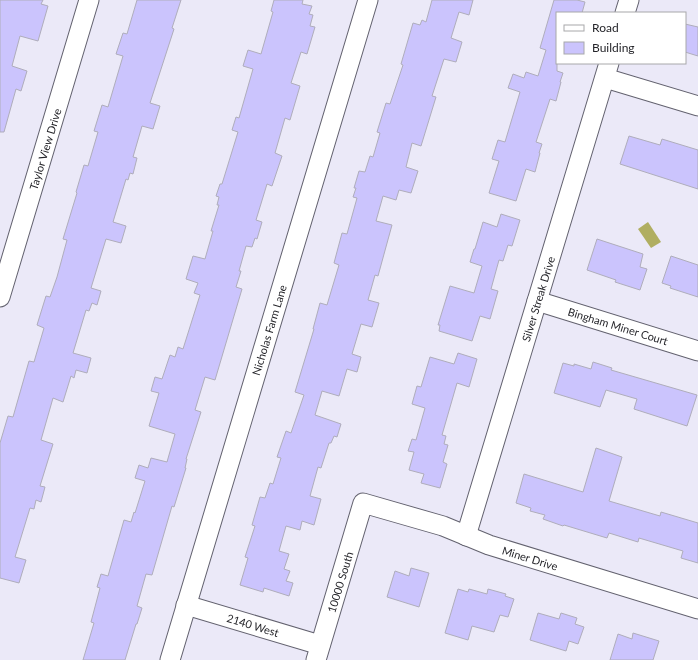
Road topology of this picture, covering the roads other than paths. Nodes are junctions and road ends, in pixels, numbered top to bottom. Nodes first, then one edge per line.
1 (90, 0) edge
2 (368, 0) edge
3 (629, 0) edge
4 (625, 12) edge
5 (607, 70) edge
6 (698, 106) edge
7 (0, 297) edge
8 (537, 301) junction
9 (698, 351) edge
10 (363, 504) joint
11 (466, 536) junction
12 (186, 605) junction
13 (698, 609) edge
14 (318, 653) edge
15 (170, 660) edge

1 - 7 street, Taylor View Drive
2 - 12 street, Nicholas Farm Lane
3 - 4 street
5 - 6 street
5 - 8 street, Silver Streak Drive
8 - 9 street, Bingham Miner Court
8 - 11 street, Silver Streak Drive
10 - 11 street, Miner Drive
10 - 14 street, 10000 South
11 - 13 street, Miner Drive
12 - 14 street, 2140 West
12 - 15 street, Nicholas Farm Lane

